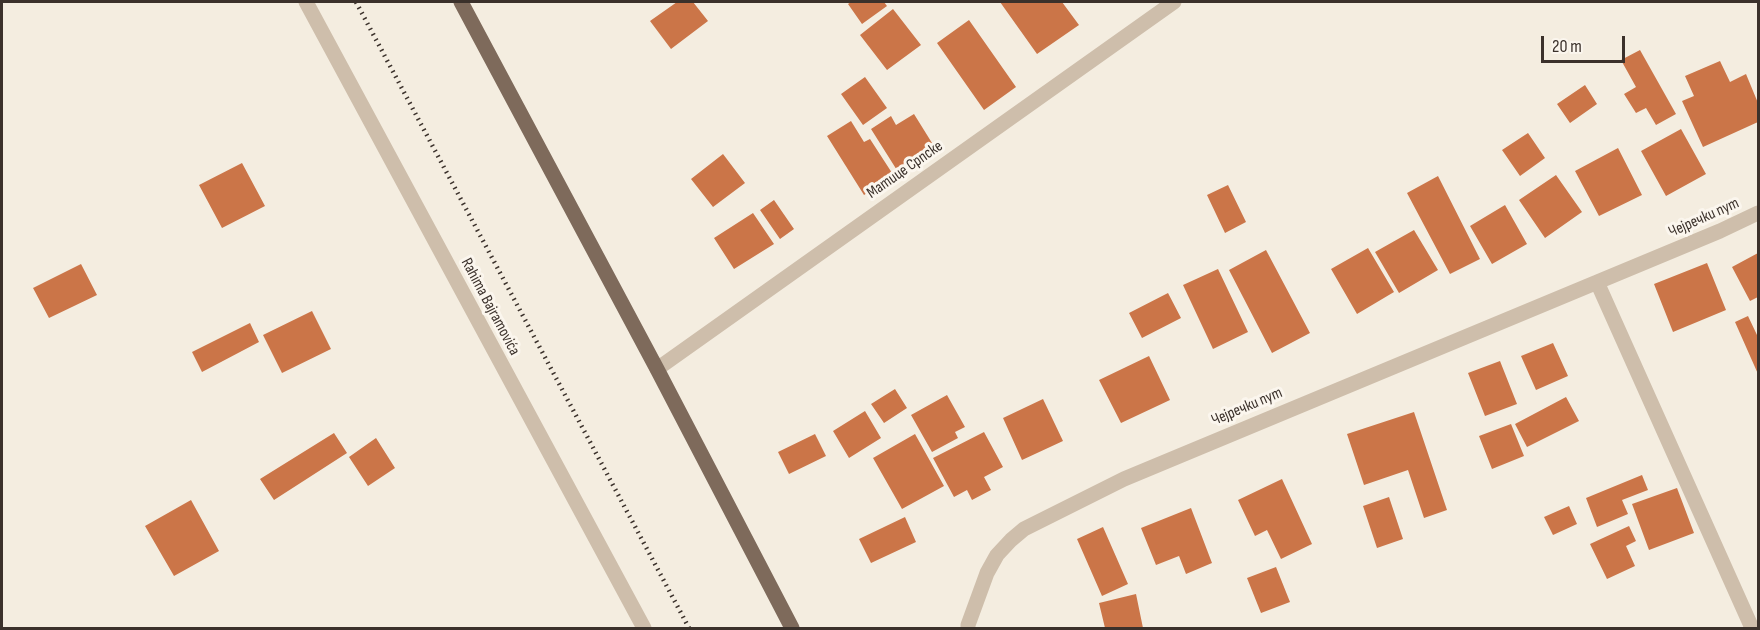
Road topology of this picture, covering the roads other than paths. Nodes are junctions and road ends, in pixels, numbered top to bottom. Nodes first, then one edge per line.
1 (306, 2) edge
2 (461, 2) edge
3 (1174, 2) edge
4 (1758, 213) edge
5 (1597, 282) junction
6 (657, 369) junction
7 (967, 627) edge
8 (644, 628) edge
9 (792, 628) edge
10 (1752, 628) edge

1 - 8 street, Rahima Bajramovića
2 - 6 main road
3 - 6 street, Матице Српске
4 - 5 street, Чејречки пут
5 - 7 street, Чејречки пут
5 - 10 street
6 - 9 main road

